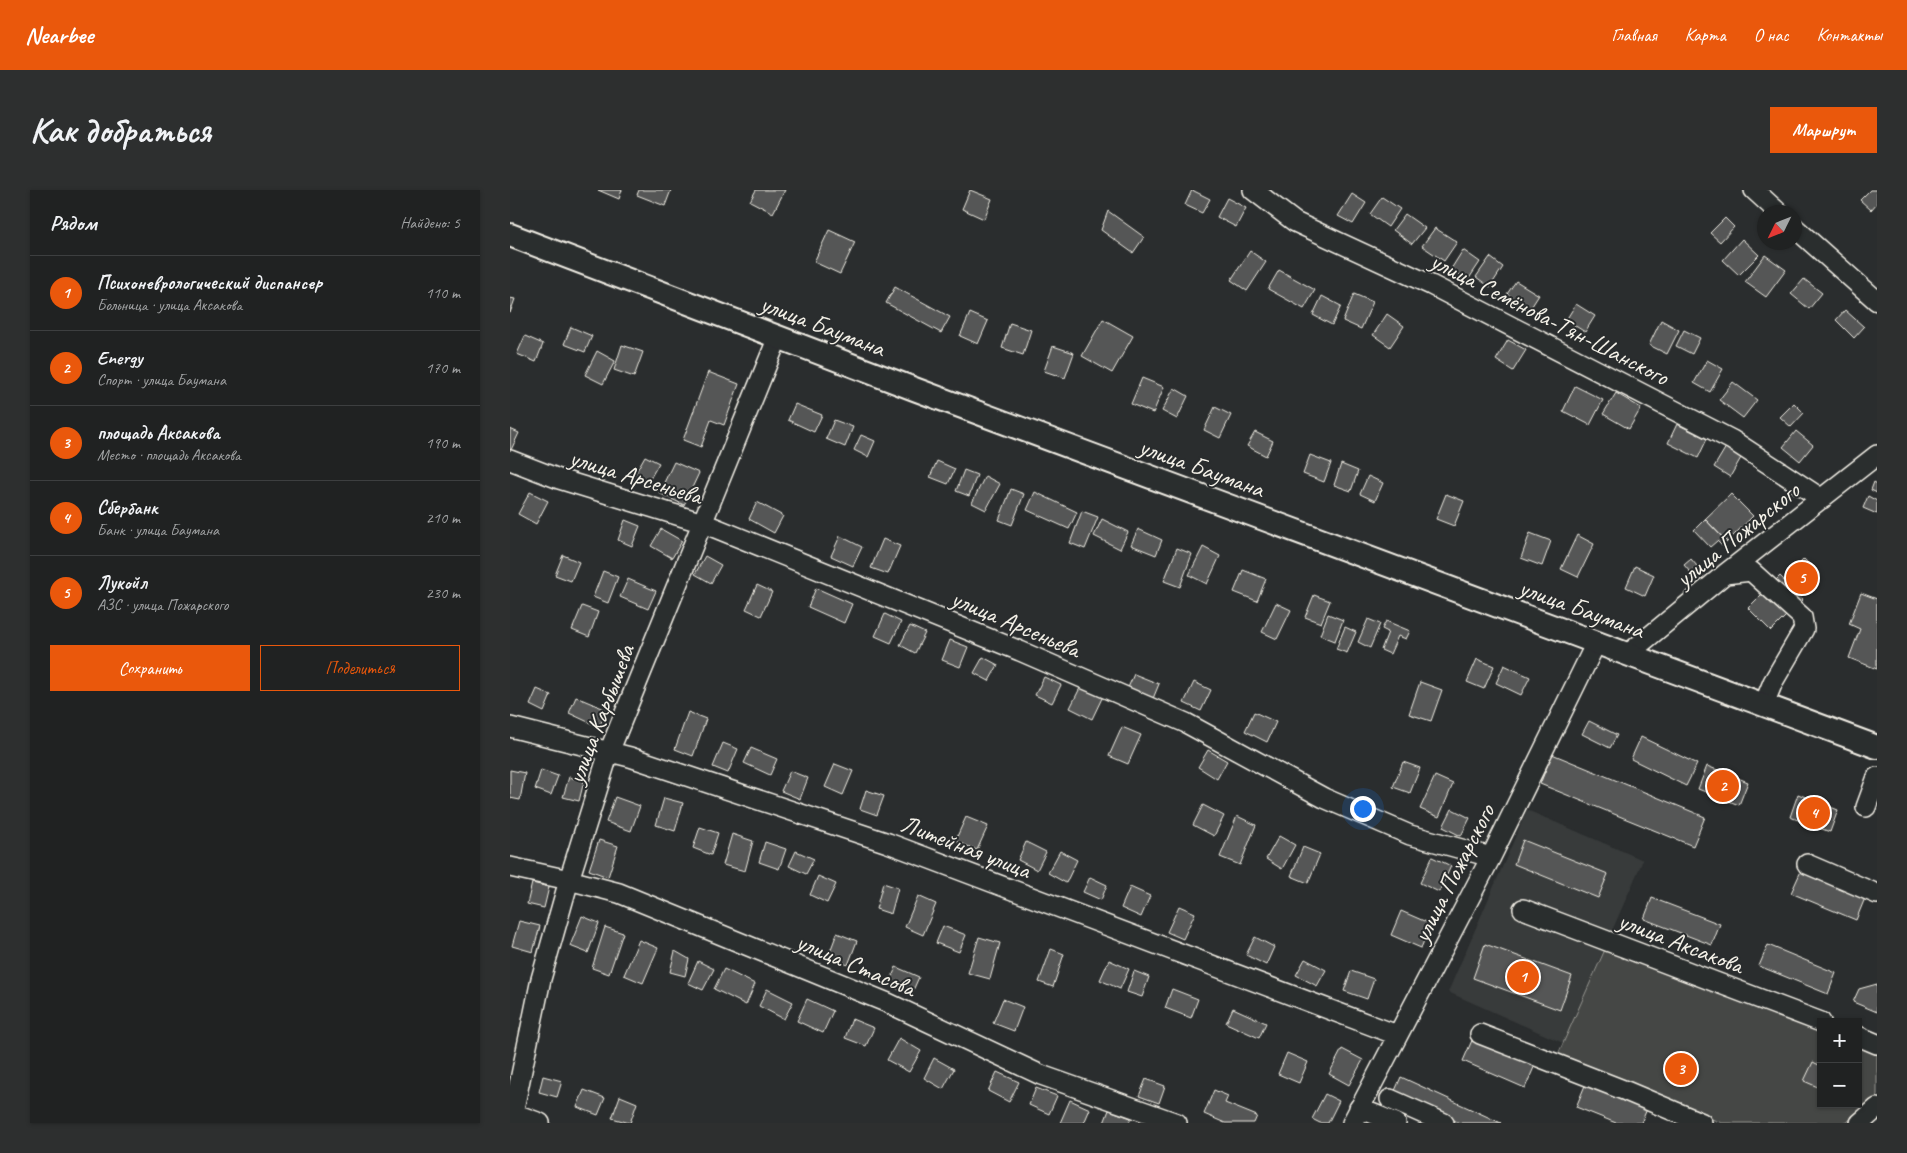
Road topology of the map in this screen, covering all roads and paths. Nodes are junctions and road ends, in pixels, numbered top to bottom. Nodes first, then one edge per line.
1 (1252, 190) edge
2 (1754, 190) edge
3 (1770, 205) edge
4 (1802, 234) edge
5 (510, 235) edge
6 (1877, 301) edge
7 (778, 337) junction
8 (1877, 455) edge
9 (510, 460) edge
10 (1822, 498) junction
11 (703, 523) junction
12 (1726, 574) junction
13 (1596, 643) junction
14 (1628, 654) junction
15 (1764, 704) junction
16 (510, 727) edge
17 (1877, 747) edge
18 (609, 752) junction
19 (1877, 777) edge
20 (1866, 807) dead end
21 (1491, 857) junction
22 (1807, 864) dead end
23 (510, 867) edge
24 (569, 880) junction
25 (1877, 894) edge
26 (1523, 910) dead end
27 (1817, 1020) edge
28 (1480, 1034) dead end
29 (1397, 1035) junction
30 (1862, 1038) edge
31 (1877, 1044) edge
32 (1390, 1099) dead end
33 (1877, 1108) edge
34 (511, 1116) edge
35 (1356, 1116) edge
36 (540, 1123) edge
37 (1177, 1123) edge
38 (1396, 1123) edge
39 (1444, 1123) edge
40 (1702, 1123) edge
41 (1860, 1123) edge

1 - 10 street, улица Семёнова-Тян-Шанского
2 - 3 street
4 - 6 street
5 - 7 main road, улица Баумана
7 - 11 street, улица Карбышева
7 - 13 main road, улица Баумана
8 - 10 street, улица Пожарского
9 - 11 street, улица Арсеньева
10 - 12 street, улица Пожарского
11 - 18 street, улица Карбышева
11 - 21 street, улица Арсеньева
12 - 14 street, улица Пожарского
12 - 15 street
13 - 14 main road, улица Баумана
13 - 21 street, улица Пожарского
14 - 15 main road, улица Баумана
15 - 17 main road, улица Баумана
16 - 18 street, Литейная улица
18 - 24 street, улица Карбышева
18 - 29 street, Литейная улица
19 - 20 street
21 - 29 street, улица Пожарского
22 - 25 street
23 - 24 street, улица Стасова
24 - 34 street, улица Карбышева
24 - 37 street, улица Стасова
26 - 27 street, улица Аксакова
28 - 40 street
29 - 35 street, улица Пожарского
30 - 31 street
32 - 39 street
33 - 41 street
34 - 36 street
35 - 38 street

